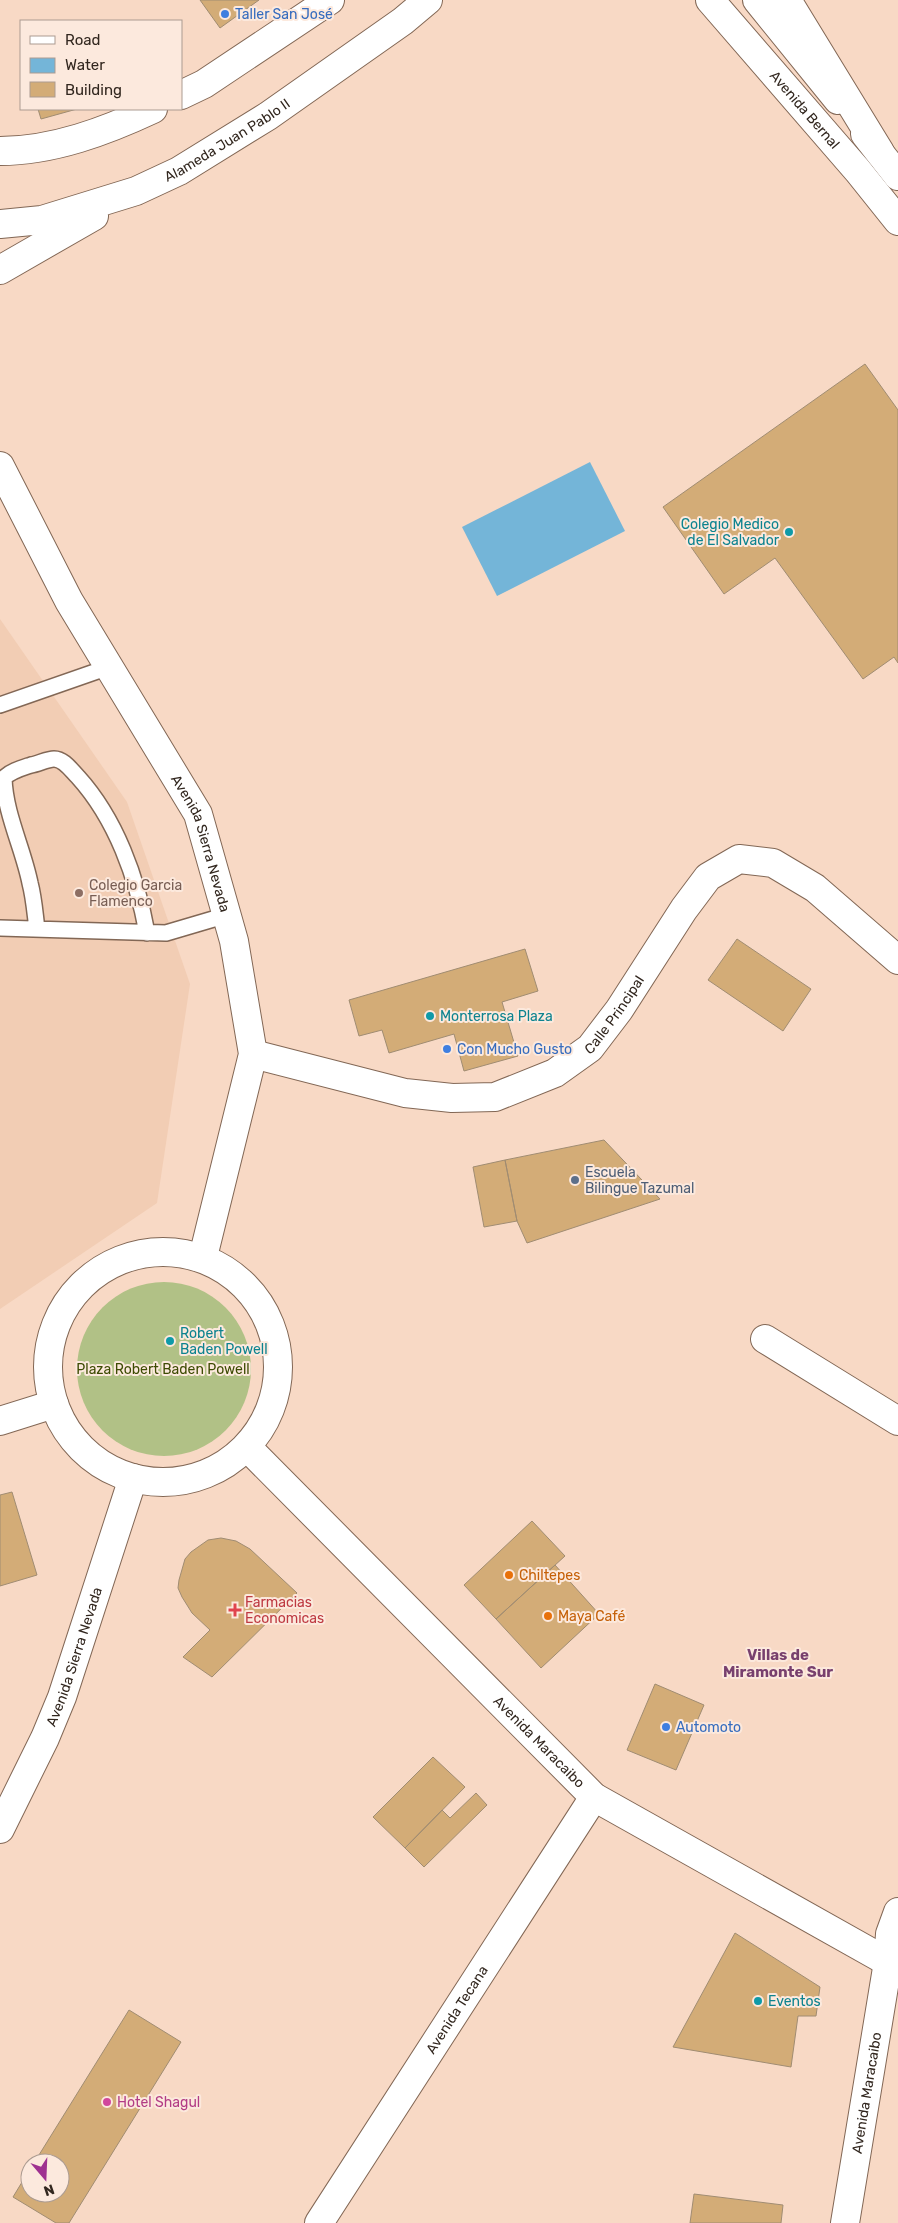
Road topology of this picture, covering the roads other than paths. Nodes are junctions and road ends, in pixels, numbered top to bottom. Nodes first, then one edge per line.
1 (428, 0) edge
2 (442, 0) edge
3 (710, 0) edge
4 (757, 0) edge
5 (787, 0) edge
6 (325, 3) edge
7 (403, 21) junction
8 (182, 95) edge
9 (151, 110) edge
10 (0, 151) edge
11 (880, 152) junction
12 (898, 176) edge
13 (136, 192) junction
14 (898, 221) edge
15 (0, 224) edge
16 (0, 270) edge
17 (0, 466) edge
18 (109, 667) junction
19 (0, 705) edge
20 (227, 915) junction
21 (0, 928) edge
22 (37, 929) junction
23 (147, 933) junction
24 (898, 960) edge
25 (253, 1054) junction
26 (202, 1257) junction
27 (764, 1339) dead end
28 (54, 1404) junction
29 (0, 1421) edge
30 (898, 1421) edge
31 (247, 1447) junction
32 (133, 1478) junction
33 (594, 1796) junction
34 (0, 1829) edge
35 (898, 1912) edge
36 (888, 1962) junction
37 (319, 2223) edge
38 (845, 2223) edge

1 - 7 street, Alameda Juan Pablo II
2 - 7 street
3 - 14 street, Avenida Bernal
4 - 11 street
5 - 11 street
6 - 8 street
7 - 13 street, Alameda Juan Pablo II
9 - 10 street
11 - 12 street
13 - 15 street, Alameda Juan Pablo II
13 - 16 street
17 - 18 street, Avenida Sierra Nevada
18 - 19 lane
18 - 20 street, Avenida Sierra Nevada
20 - 23 lane
20 - 25 street, Avenida Sierra Nevada
21 - 22 lane
22 - 23 lane
22 - 23 lane
24 - 25 street, Calle Principal
25 - 26 street, Avenida Sierra Nevada
26 - 28 street
26 - 31 street
27 - 30 street
28 - 29 street
28 - 32 street
31 - 32 street
31 - 33 street, Avenida Maracaibo
32 - 34 street, Avenida Sierra Nevada
33 - 36 street, Avenida Maracaibo
33 - 37 street, Avenida Tecana
35 - 36 street, Avenida Maracaibo
36 - 38 street, Avenida Maracaibo

